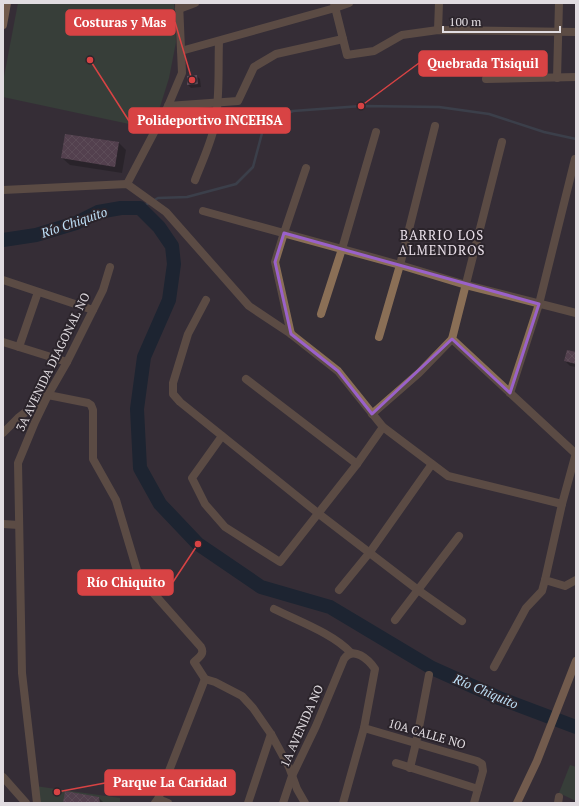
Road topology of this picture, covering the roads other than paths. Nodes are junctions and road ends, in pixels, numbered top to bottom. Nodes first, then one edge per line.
1 (7, 3) edge
2 (194, 3) edge
3 (349, 3) edge
4 (439, 3) edge
5 (559, 3) edge
6 (179, 6) edge
7 (334, 6) edge
8 (3, 25) edge
9 (438, 30) junction
10 (558, 31) junction
11 (576, 32) edge
12 (343, 39) junction
13 (219, 40) junction
14 (181, 51) junction
15 (576, 77) edge
16 (557, 78) junction
17 (486, 79) dead end
18 (217, 103) junction
19 (168, 106) junction
20 (435, 126) dead end
21 (376, 132) dead end
22 (502, 142) dead end
23 (575, 159) edge
24 (306, 168) dead end
25 (195, 180) dead end
26 (127, 184) junction
27 (3, 190) edge
28 (203, 211) dead end
29 (284, 233) junction
30 (342, 249) junction
31 (400, 265) junction
32 (110, 267) dead end
33 (3, 280) edge
34 (466, 285) junction
35 (38, 292) junction
36 (206, 300) dead end
37 (539, 304) junction
38 (93, 310) junction
39 (321, 314) dead end
40 (576, 314) edge
41 (291, 334) junction
42 (379, 337) dead end
43 (452, 339) junction
44 (3, 342) edge
45 (19, 347) junction
46 (67, 362) junction
47 (246, 379) dead end
48 (510, 393) junction
49 (48, 395) junction
50 (372, 414) junction
51 (383, 427) junction
52 (3, 433) edge
53 (222, 436) junction
54 (576, 453) edge
55 (357, 464) junction
56 (432, 464) junction
57 (562, 504) junction
58 (318, 514) junction
59 (3, 524) edge
60 (19, 525) junction
61 (459, 536) dead end
62 (370, 552) junction
63 (545, 580) junction
64 (576, 580) edge
65 (339, 590) dead end
66 (418, 590) junction
67 (274, 609) dead end
68 (395, 620) dead end
69 (462, 621) dead end
70 (351, 653) junction
71 (575, 665) edge
72 (494, 667) dead end
73 (429, 675) dead end
74 (205, 679) junction
75 (364, 728) junction
76 (271, 734) junction
77 (416, 743) junction
78 (396, 763) dead end
79 (410, 768) junction
80 (292, 776) junction
81 (3, 777) edge
82 (478, 789) junction
83 (157, 801) edge
84 (26, 803) edge
85 (37, 803) edge
86 (168, 803) edge
87 (248, 803) edge
88 (283, 803) edge
89 (305, 803) edge
90 (343, 803) edge
91 (474, 803) edge
92 (517, 803) edge

1 - 8 street
2 - 6 street
3 - 7 street
4 - 9 street
5 - 10 street
6 - 14 street
7 - 12 street
7 - 13 street
9 - 10 street
9 - 12 street
10 - 11 street
10 - 16 street
12 - 18 street
13 - 14 street
13 - 18 street
14 - 19 street
15 - 16 street
16 - 17 street
18 - 19 street
18 - 25 street
19 - 26 street
20 - 31 street
21 - 30 street
22 - 34 street
23 - 37 street
24 - 29 street
26 - 27 street
26 - 41 street
28 - 29 street
29 - 30 street
29 - 41 street
30 - 31 street
30 - 39 street
31 - 34 street
31 - 42 street
32 - 38 street, 3A AVENIDA DIAGONAL NO
33 - 35 street
34 - 37 street
34 - 43 street
35 - 38 street
35 - 45 street
36 - 53 street
37 - 40 street
37 - 48 street
38 - 46 street, 3A AVENIDA DIAGONAL NO
41 - 50 street
43 - 48 street
43 - 50 street
44 - 45 street
45 - 46 street
46 - 49 street, 3A AVENIDA DIAGONAL NO
47 - 55 street
48 - 54 street
49 - 52 street
49 - 60 street, 3A AVENIDA DIAGONAL NO
49 - 74 street
50 - 51 street
51 - 55 street
51 - 56 street
53 - 58 street
53 - 58 street
54 - 57 street
55 - 58 street
56 - 57 street
56 - 62 street
57 - 63 street
58 - 62 street
59 - 60 street
60 - 85 street, 3A AVENIDA DIAGONAL NO
61 - 66 street
62 - 65 street
62 - 66 street
63 - 64 street
63 - 72 street
66 - 68 street
66 - 69 street
67 - 70 street
70 - 75 street
70 - 80 street, 1A AVENIDA NO
71 - 92 street
73 - 77 street
74 - 76 street
74 - 83 street
75 - 77 street, 10A CALLE NO
75 - 90 street
76 - 80 street
76 - 87 street
77 - 79 street
77 - 82 street, 10A CALLE NO
78 - 79 street
79 - 82 street
80 - 88 street, 1A AVENIDA NO
80 - 89 street
81 - 84 street
82 - 91 street
83 - 86 street

